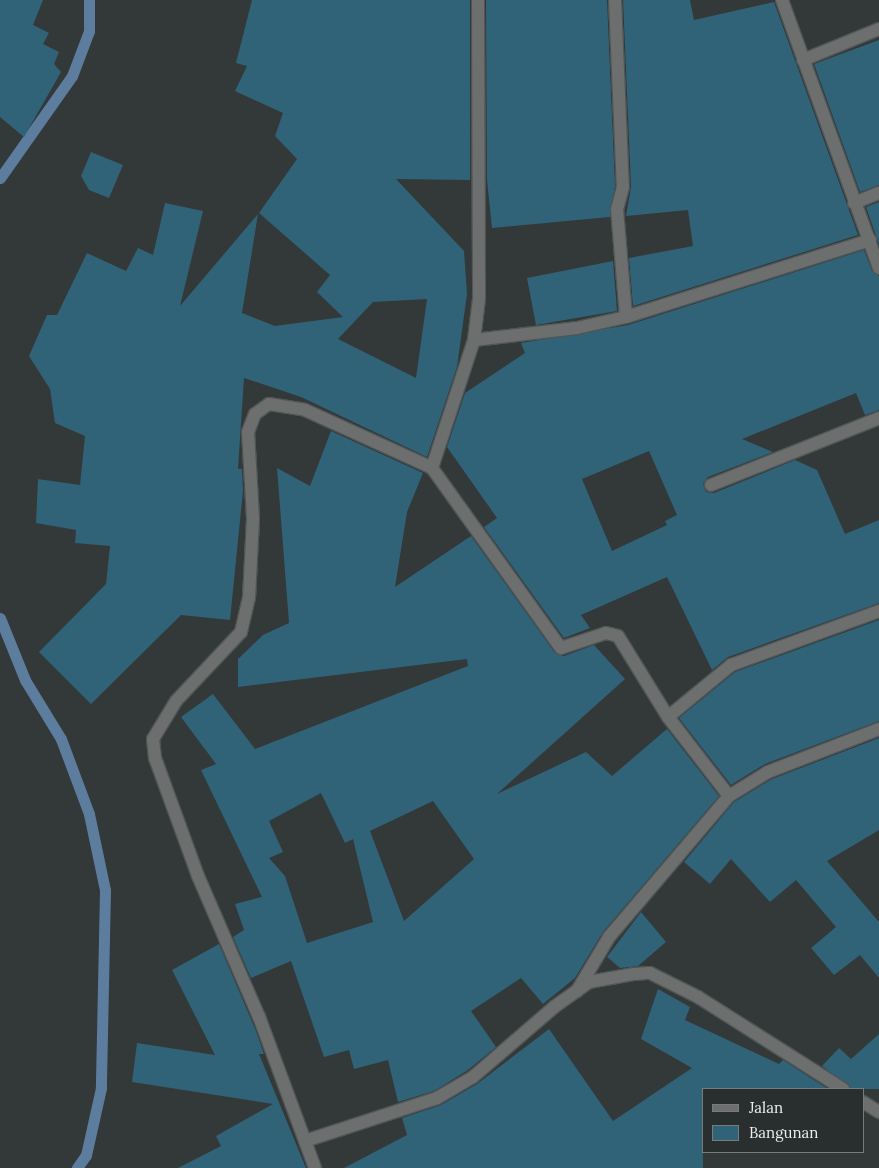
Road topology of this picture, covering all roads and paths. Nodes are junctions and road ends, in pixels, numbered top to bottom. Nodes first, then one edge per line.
1 (478, 0) edge
2 (615, 0) edge
3 (782, 0) edge
4 (879, 29) edge
5 (802, 60) junction
6 (879, 193) edge
7 (854, 203) junction
8 (870, 240) junction
9 (879, 268) edge
10 (626, 317) junction
11 (474, 340) junction
12 (879, 418) edge
13 (432, 468) junction
14 (711, 485) dead end
15 (879, 611) edge
16 (668, 717) junction
17 (879, 729) edge
18 (729, 796) junction
19 (577, 991) junction
20 (841, 1088) edge
21 (864, 1103) edge
22 (879, 1112) edge
23 (308, 1140) junction
24 (315, 1168) edge

1 - 11 street
2 - 10 street
3 - 5 street
4 - 5 street
5 - 7 street
6 - 7 street
7 - 8 street
8 - 9 street
8 - 10 street
10 - 11 street
11 - 13 street
12 - 14 street
13 - 16 street
13 - 23 street
15 - 16 street
16 - 18 street
17 - 18 street
18 - 19 street
19 - 20 street
19 - 23 street
21 - 22 street
23 - 24 street

